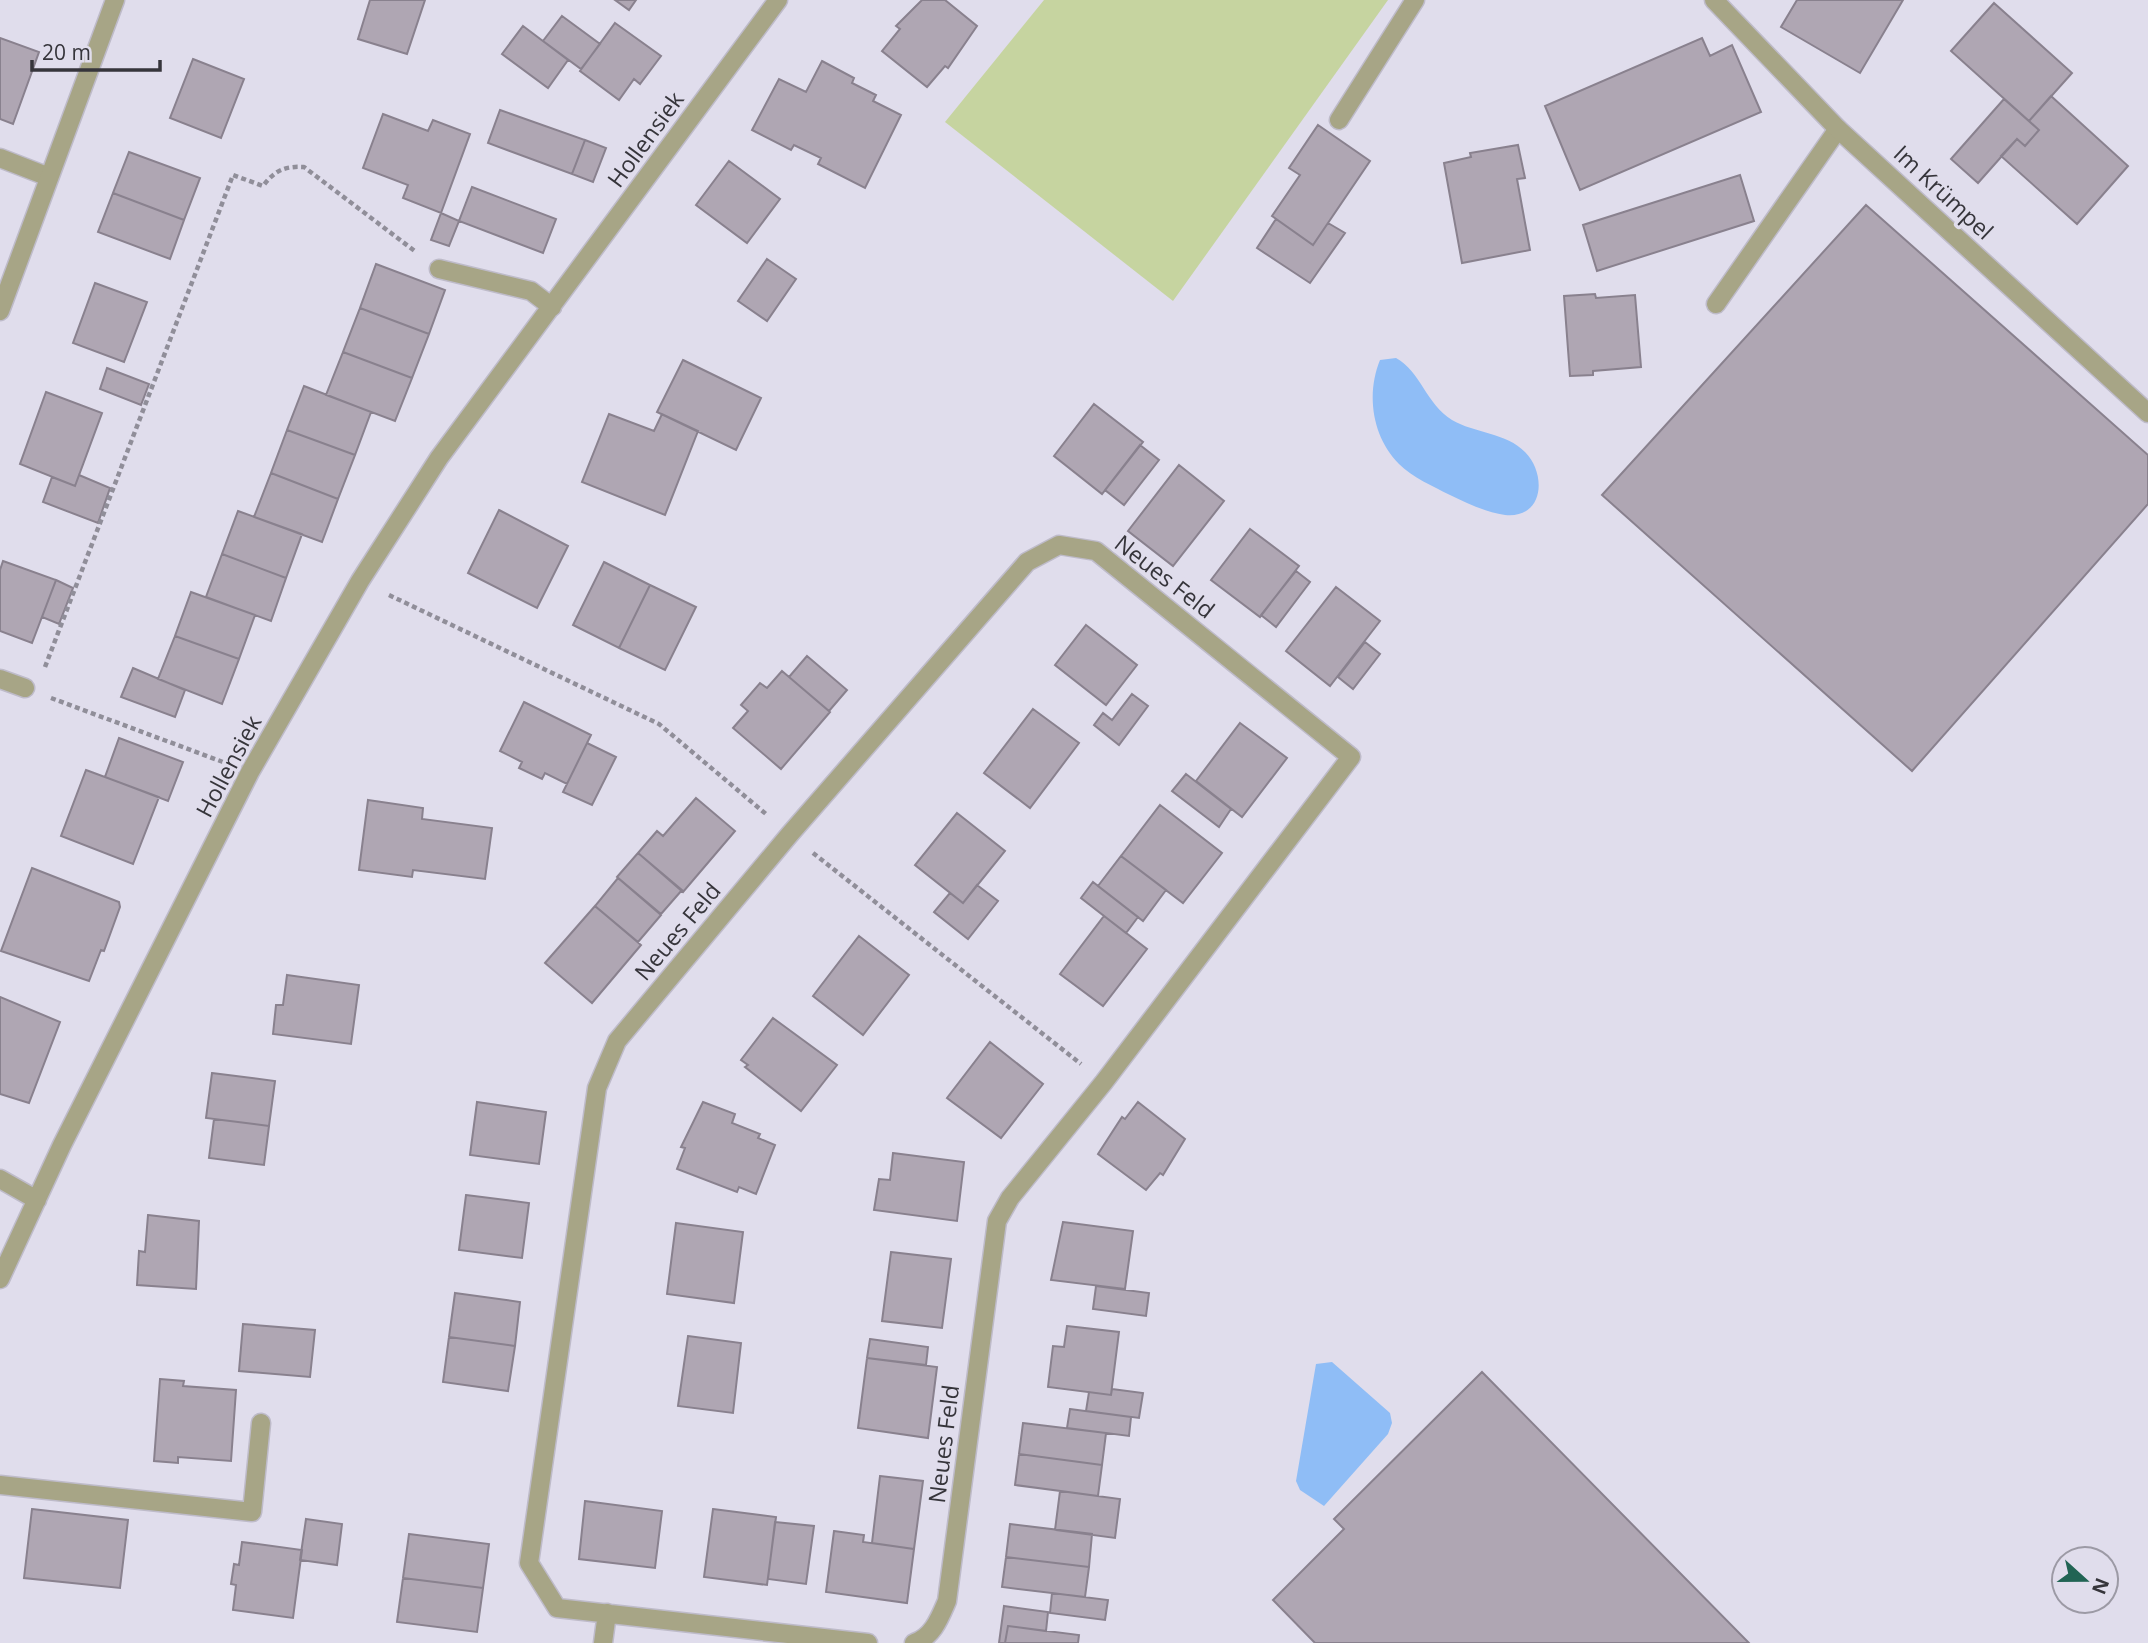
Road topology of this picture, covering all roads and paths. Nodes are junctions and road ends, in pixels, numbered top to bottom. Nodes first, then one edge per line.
1 (115, 0) edge
2 (778, 0) edge
3 (1415, 0) edge
4 (1714, 0) edge
5 (1339, 120) dead end
6 (1838, 129) junction
7 (0, 158) edge
8 (49, 177) junction
9 (439, 269) joint
10 (1716, 304) dead end
11 (552, 307) junction
12 (0, 311) edge
13 (2148, 413) edge
14 (360, 581) junction
15 (0, 679) edge
16 (30, 690) junction
17 (250, 772) junction
18 (790, 834) junction
19 (1104, 1082) junction
20 (0, 1179) edge
21 (37, 1200) junction
22 (0, 1279) edge
23 (261, 1423) dead end
24 (0, 1485) edge
25 (607, 1613) junction
26 (603, 1643) edge
27 (868, 1643) edge
28 (914, 1643) edge

1 - 8 street
2 - 11 street, Hollensiek
3 - 5 street
4 - 6 street, Im Krümpel
6 - 10 street
6 - 13 street, Im Krümpel
7 - 8 street
8 - 12 street
9 - 11 street
9 - 16 path
11 - 14 street, Hollensiek
14 - 17 street, Hollensiek
14 - 18 path
15 - 16 street
16 - 17 path
17 - 21 street, Hollensiek
18 - 19 path
18 - 19 street, Neues Feld
18 - 25 street, Neues Feld
19 - 28 street, Neues Feld
20 - 21 street
21 - 22 street, Hollensiek
23 - 24 street
25 - 26 street
25 - 27 street, Neues Feld

